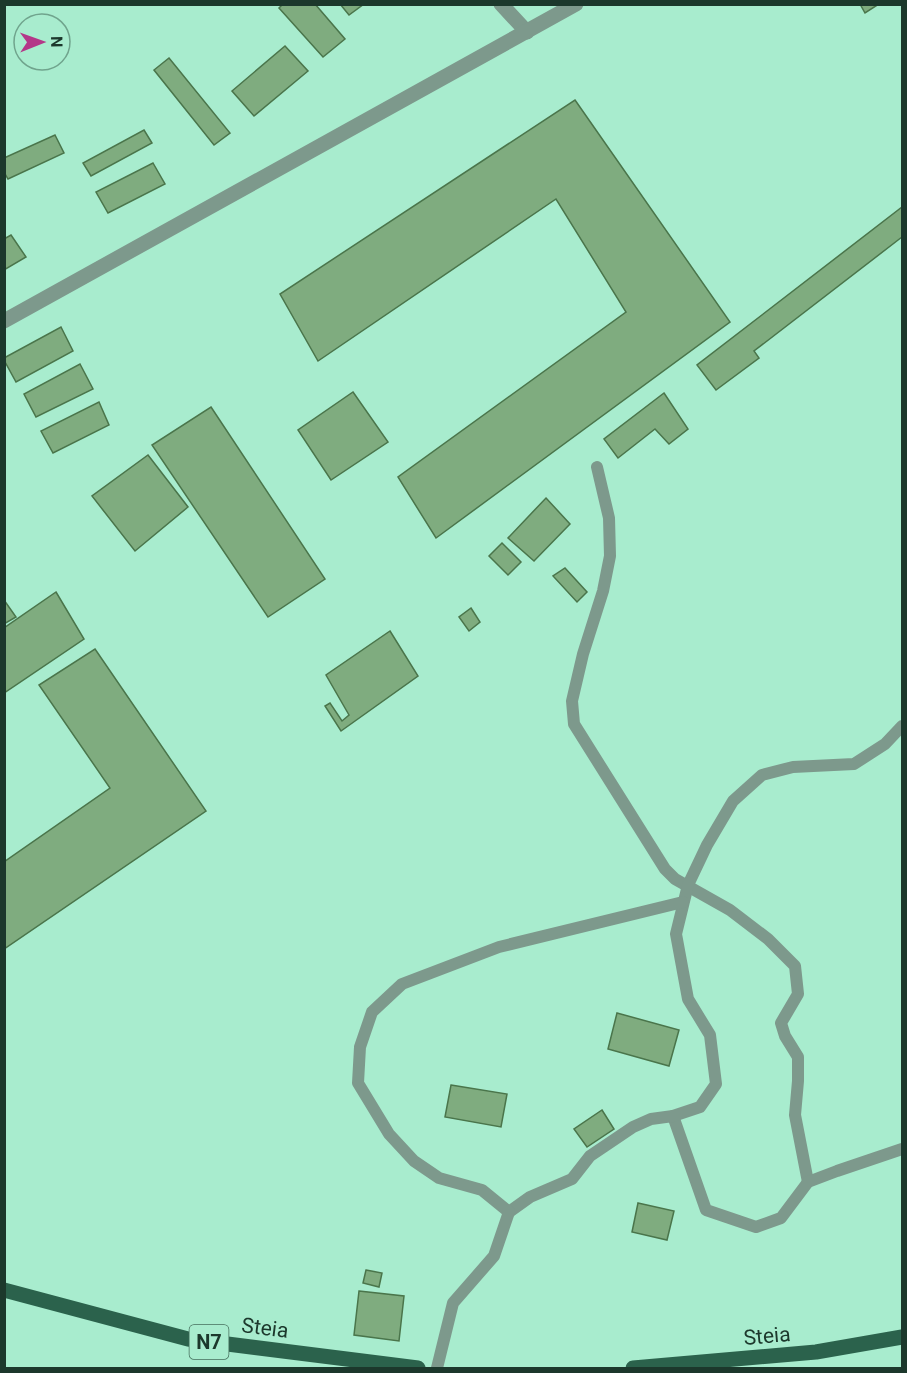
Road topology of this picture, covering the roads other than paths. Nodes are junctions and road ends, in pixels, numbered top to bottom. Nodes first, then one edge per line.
1 (501, 4) edge
2 (576, 4) edge
3 (527, 32) junction
4 (4, 321) edge
5 (597, 467) dead end
6 (903, 726) edge
7 (688, 885) junction
8 (683, 903) junction
9 (673, 1116) junction
10 (903, 1149) edge
11 (808, 1182) junction
12 (509, 1212) junction
13 (4, 1290) edge
14 (903, 1337) edge
15 (418, 1368) edge
16 (437, 1368) edge
17 (633, 1368) edge

1 - 3 street
2 - 3 street
3 - 4 street
5 - 7 lane
6 - 7 lane
7 - 8 lane
7 - 11 lane
8 - 9 lane
8 - 12 lane
9 - 11 lane
9 - 12 lane
10 - 11 lane
12 - 16 lane
13 - 15 main road, Steia / N7
14 - 17 main road, Steia

